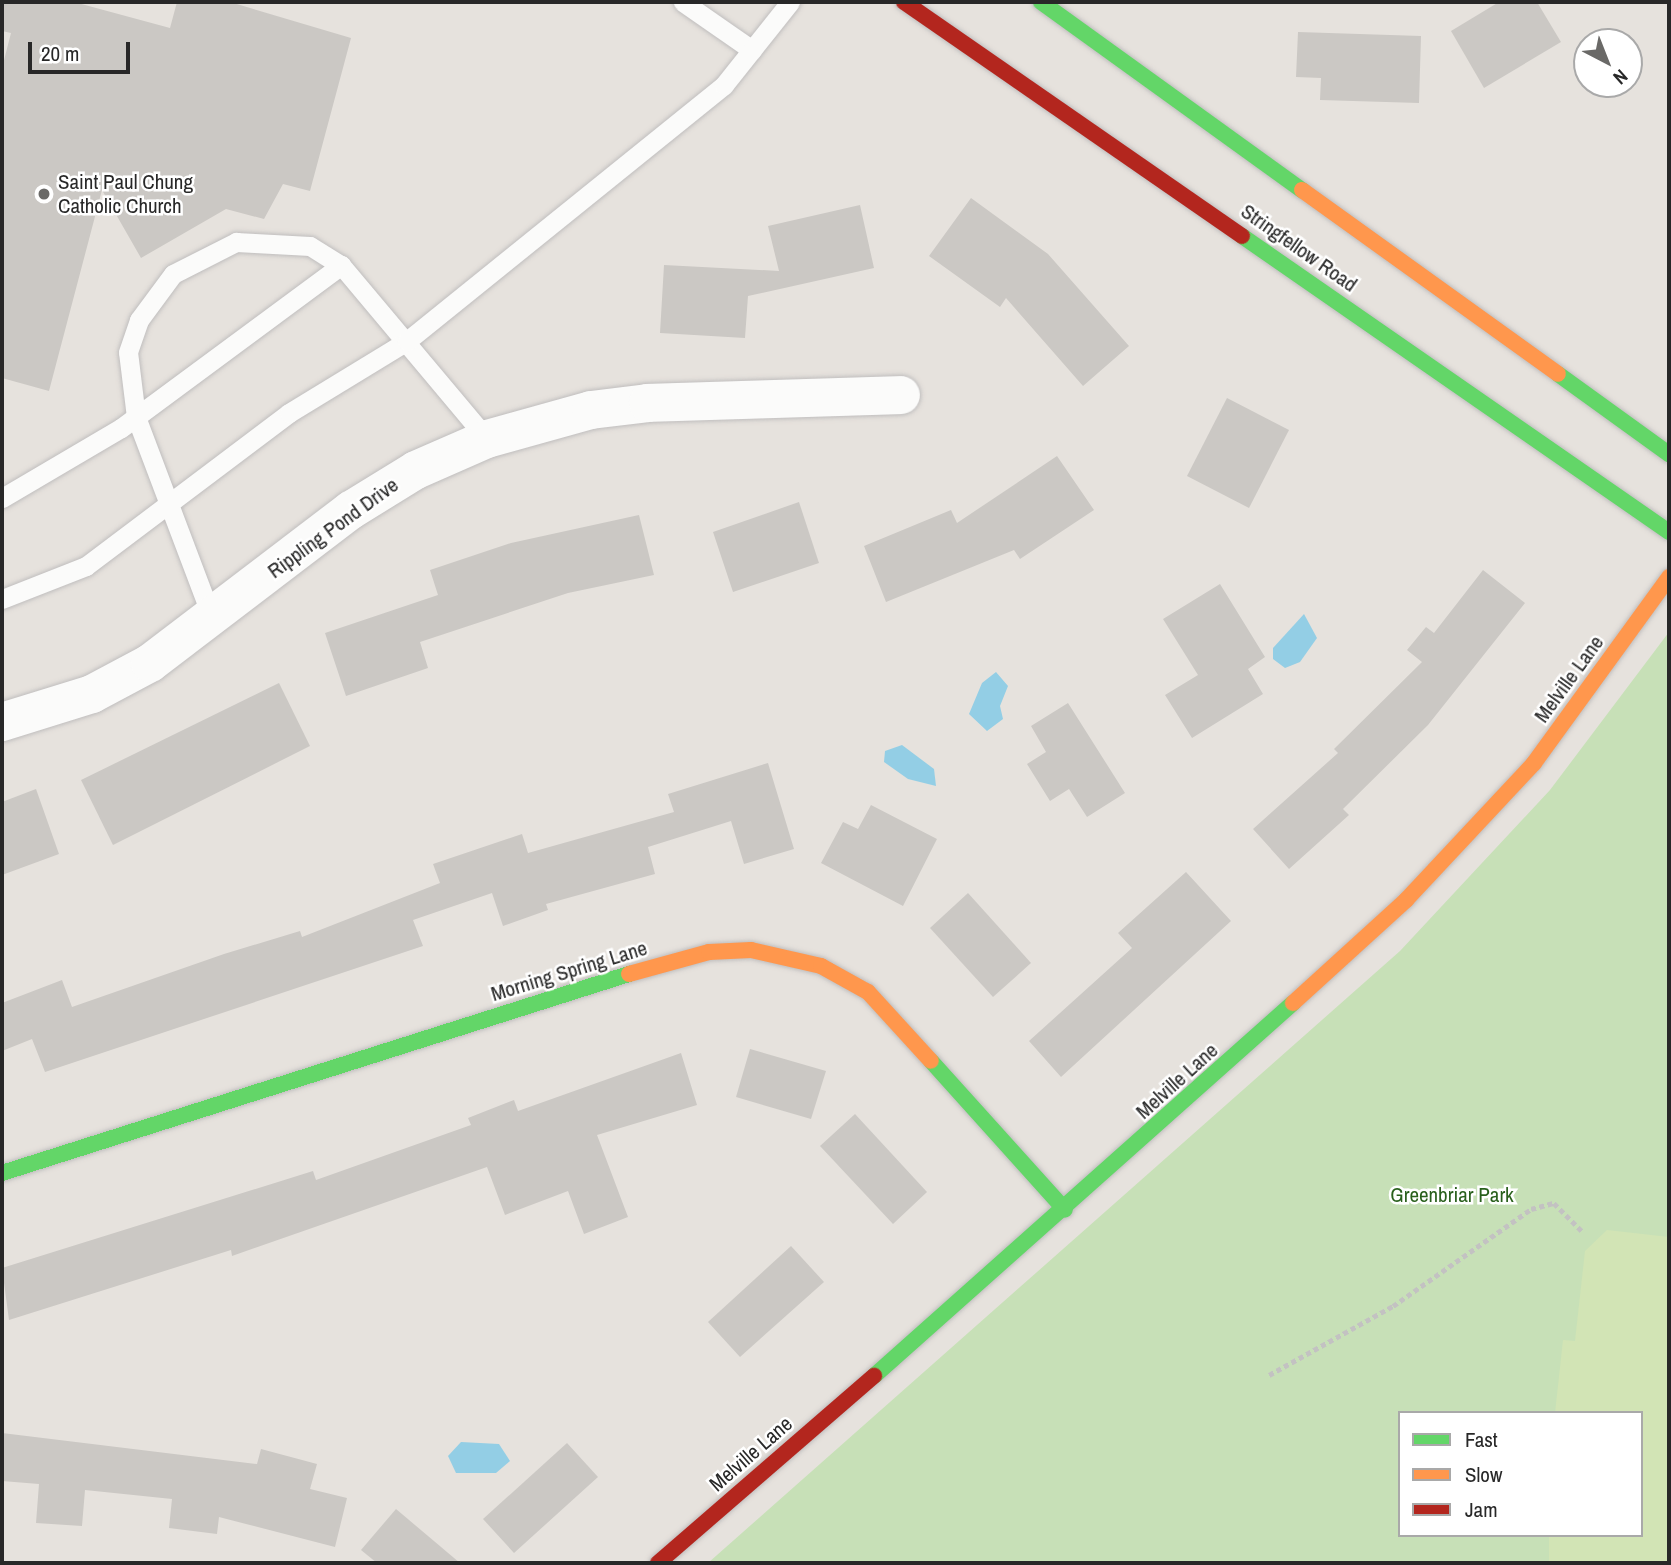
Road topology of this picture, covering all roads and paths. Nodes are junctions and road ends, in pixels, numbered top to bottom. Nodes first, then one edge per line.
1 (683, 2) edge
2 (790, 2) edge
3 (904, 2) edge
4 (1041, 2) edge
5 (752, 50) junction
6 (341, 265) junction
7 (407, 341) junction
8 (901, 395) dead end
9 (136, 416) junction
10 (487, 439) junction
11 (1669, 454) edge
12 (2, 498) edge
13 (166, 508) junction
14 (1669, 532) edge
15 (1669, 577) edge
16 (2, 599) edge
17 (212, 618) junction
18 (2, 722) edge
19 (2, 1173) edge
20 (1065, 1210) junction
21 (1583, 1232) dead end
22 (1269, 1375) dead end
23 (658, 1563) edge

1 - 5 lane
2 - 5 lane
3 - 14 street, Stringfellow Road
4 - 11 street
5 - 7 lane
6 - 7 lane
6 - 9 lane
6 - 9 lane
7 - 10 lane
7 - 13 lane
8 - 10 street, Rippling Pond Drive
9 - 12 lane
9 - 13 lane
10 - 17 street, Rippling Pond Drive
13 - 16 lane
13 - 17 lane
15 - 20 street, Melville Lane
17 - 18 street, Rippling Pond Drive
19 - 20 street, Morning Spring Lane
20 - 23 street, Melville Lane
21 - 22 path

